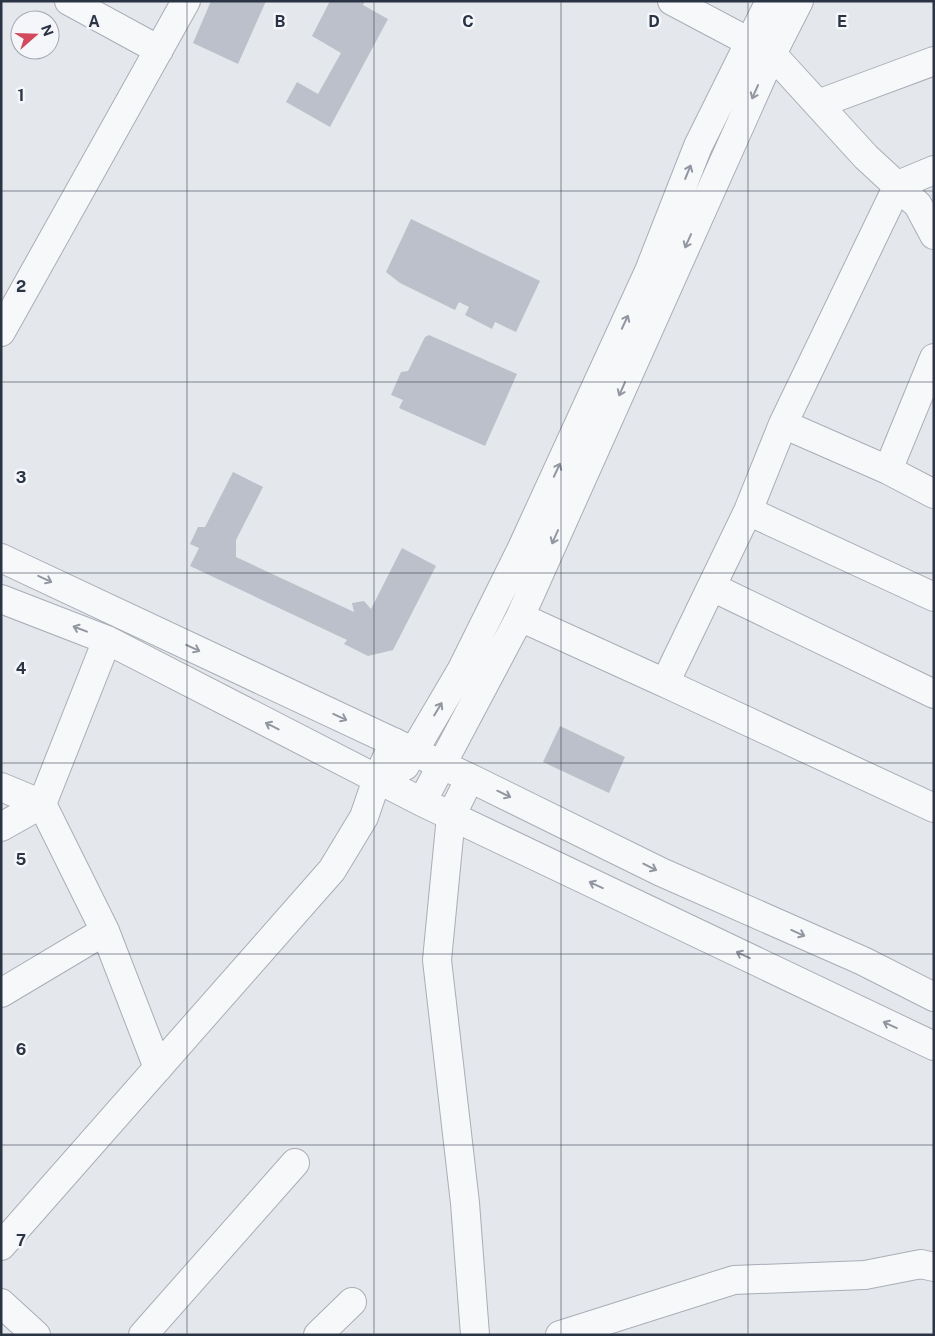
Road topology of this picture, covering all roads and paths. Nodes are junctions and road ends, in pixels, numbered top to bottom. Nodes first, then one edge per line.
1 (69, 1) edge
2 (186, 1) edge
3 (672, 1) edge
4 (770, 1) edge
5 (799, 1) edge
6 (761, 47) junction
7 (159, 50) junction
8 (934, 60) edge
9 (818, 104) junction
10 (934, 170) edge
11 (898, 185) junction
12 (934, 235) edge
13 (1, 332) edge
14 (934, 358) edge
15 (783, 424) junction
16 (888, 470) junction
17 (934, 494) edge
18 (748, 511) junction
19 (1, 558) edge
20 (712, 587) junction
21 (934, 597) edge
22 (1, 599) edge
23 (520, 617) junction
24 (107, 640) junction
25 (666, 682) junction
26 (934, 694) edge
27 (403, 746) junction
28 (442, 765) junction
29 (470, 778) junction
30 (386, 783) junction
31 (1, 787) edge
32 (422, 802) junction
33 (42, 804) junction
34 (934, 808) edge
35 (451, 816) junction
36 (1, 827) edge
37 (105, 931) junction
38 (1, 993) edge
39 (934, 997) edge
40 (934, 1046) edge
41 (158, 1068) junction
42 (295, 1163) dead end
43 (1, 1246) edge
44 (934, 1267) edge
45 (352, 1302) dead end
46 (1, 1303) edge
47 (36, 1335) edge
48 (143, 1335) edge
49 (318, 1335) edge
50 (475, 1335) edge
51 (560, 1335) edge

1 - 7 street
2 - 7 street
3 - 6 street
4 - 6 street
5 - 6 street
6 - 9 street
6 -> 23 street
27 -> 6 street
7 - 13 street
8 - 9 street
9 - 11 street
10 - 11 street
11 - 12 street
11 - 15 street
14 - 16 street
15 - 16 street
15 - 18 street
16 - 17 street
18 - 20 street
18 - 21 street
19 -> 27 street
20 - 25 street
20 - 26 street
24 -> 22 street
23 - 25 street
23 - 28 street
30 -> 24 street
24 - 33 street
25 - 34 street
27 - 28 street
27 - 30 street
28 - 29 street
28 - 32 street
29 - 35 street
29 -> 39 street
30 - 32 street
30 - 41 street
31 - 33 street
32 - 35 street
33 - 36 street
33 - 37 street
40 -> 35 street
35 - 50 street
37 - 38 street
37 - 41 street
41 - 43 street
42 - 48 street
44 - 51 street
45 - 49 street
46 - 47 street

